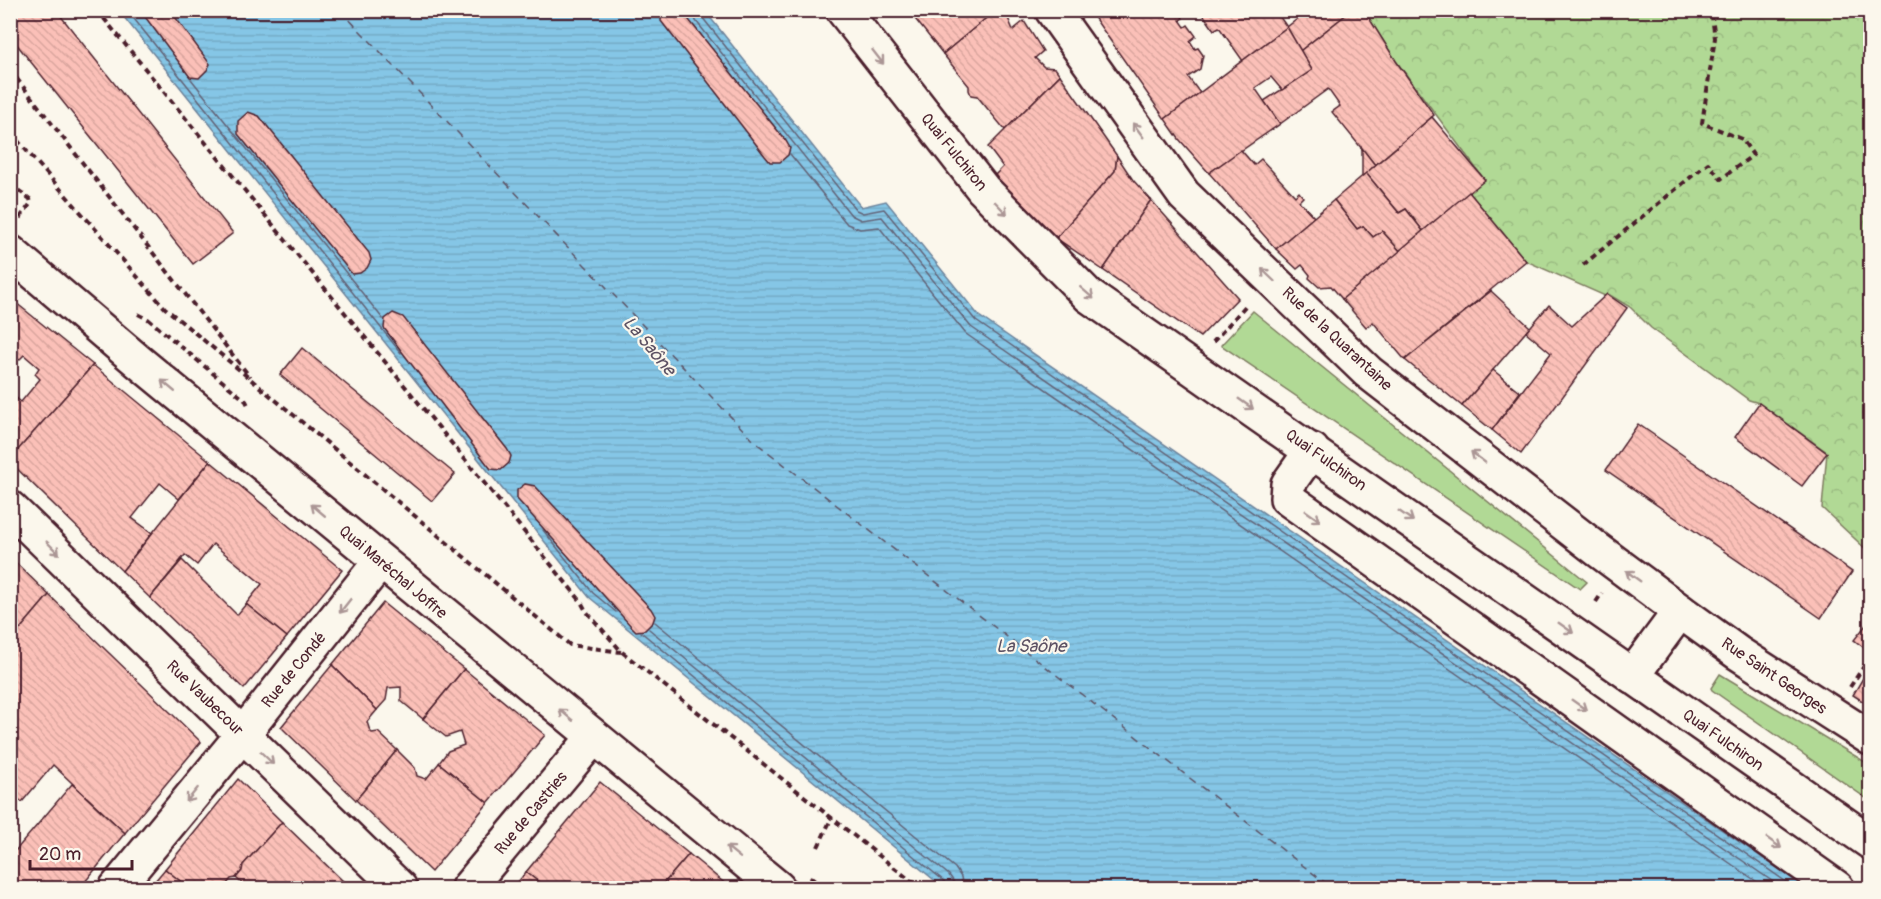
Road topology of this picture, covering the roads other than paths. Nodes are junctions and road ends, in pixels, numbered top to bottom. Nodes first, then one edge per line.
1 (843, 10) edge
2 (1052, 10) edge
3 (13, 237) edge
4 (1303, 462) junction
5 (10, 508) edge
6 (380, 562) junction
7 (1680, 611) junction
8 (1632, 676) junction
9 (243, 734) junction
10 (593, 738) junction
11 (1870, 738) edge
12 (1870, 843) edge
13 (116, 888) edge
14 (400, 888) edge
15 (468, 888) edge
16 (778, 888) edge
17 (1837, 888) edge

1 -> 4 street, Quai Fulchiron
7 -> 2 street, Rue de la Quarantaine
6 -> 3 street, Quai Maréchal Joffre
4 -> 8 street, Quai Fulchiron
4 -> 17 street
5 -> 9 street, Rue Vaubecour
6 -> 9 street, Rue de Condé
10 -> 6 street, Quai Maréchal Joffre
7 - 8 street
7 - 11 street, Rue Saint Georges
8 - 12 street, Quai Fulchiron
9 -> 13 street, Rue de Condé
9 -> 14 street, Rue Vaubecour
10 - 15 street, Rue de Castries
16 -> 10 street, Quai Maréchal Joffre

